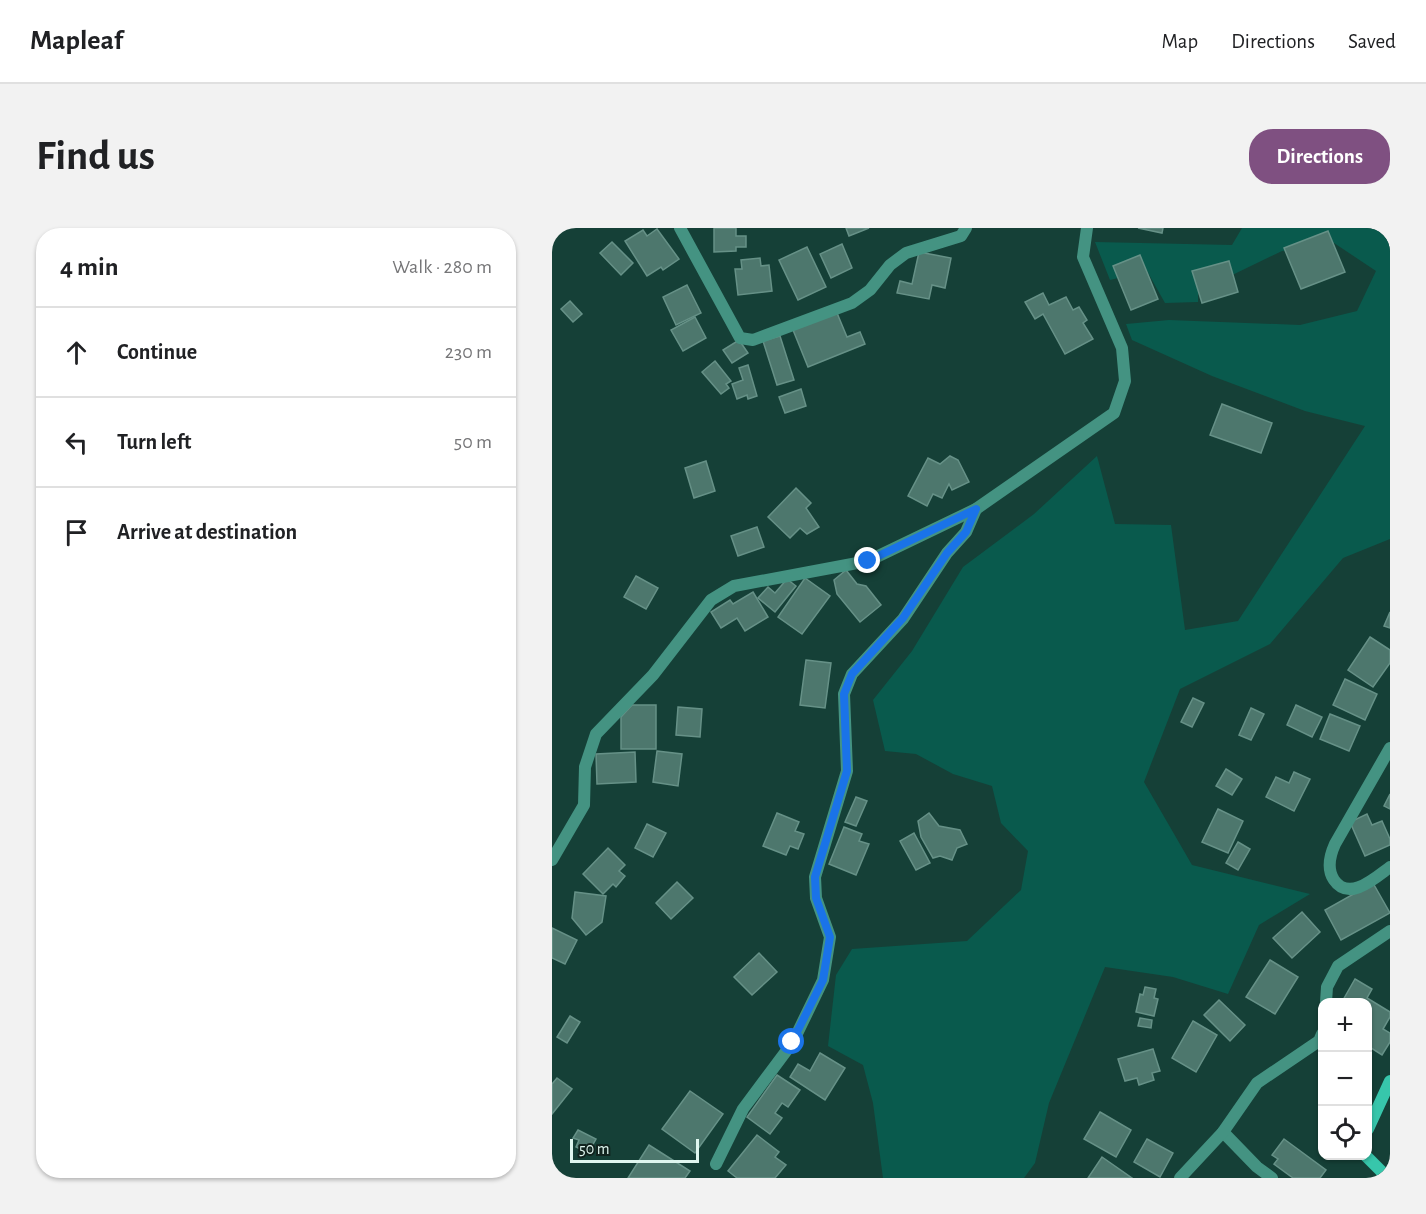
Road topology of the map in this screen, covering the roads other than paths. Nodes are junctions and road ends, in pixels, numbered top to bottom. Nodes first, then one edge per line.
1 (680, 228) edge
2 (966, 228) edge
3 (1087, 228) edge
4 (976, 509) junction
5 (1390, 748) edge
6 (552, 860) edge
7 (1390, 867) edge
8 (1390, 931) edge
9 (1326, 998) edge
10 (1318, 1042) edge
11 (1390, 1081) edge
12 (1372, 1120) edge
13 (1223, 1132) junction
14 (1371, 1160) edge
15 (716, 1164) dead end
16 (1180, 1178) edge
17 (1272, 1178) edge
18 (1388, 1178) edge

1 - 2 street
3 - 4 street
4 - 6 street
4 - 15 street
5 - 7 street
8 - 9 street
10 - 13 street
11 - 12 street
13 - 16 street
13 - 17 street
14 - 18 street

